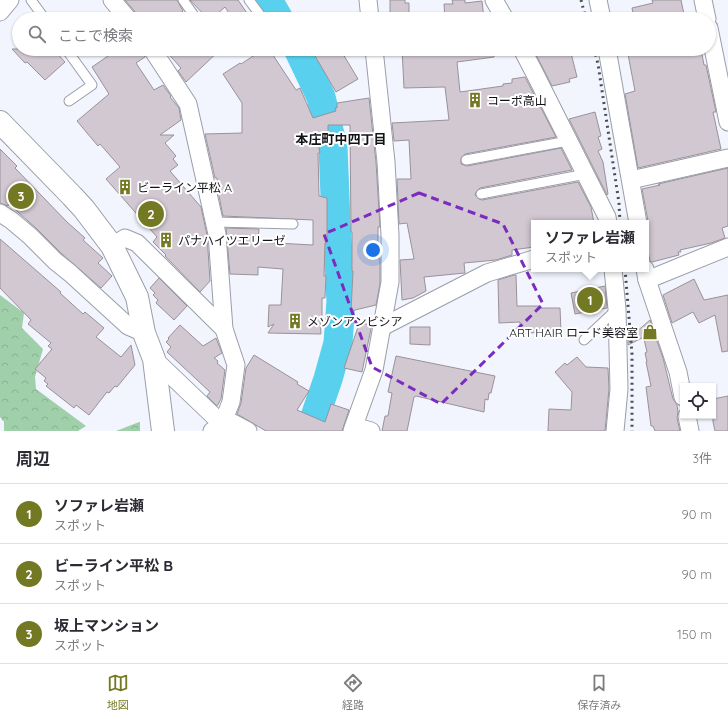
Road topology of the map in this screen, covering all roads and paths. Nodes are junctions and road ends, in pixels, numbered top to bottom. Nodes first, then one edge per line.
1 (10, 0) edge
2 (31, 0) edge
3 (112, 0) edge
4 (183, 0) edge
5 (249, 0) edge
6 (368, 0) edge
7 (494, 0) edge
8 (598, 0) edge
9 (703, 0) edge
10 (0, 12) edge
11 (40, 12) edge
12 (122, 12) edge
13 (192, 12) edge
14 (258, 12) edge
15 (369, 12) edge
16 (501, 12) edge
17 (601, 12) edge
18 (706, 12) edge
19 (71, 56) edge
20 (157, 56) edge
21 (375, 56) edge
22 (526, 56) edge
23 (608, 56) edge
24 (715, 56) edge
25 (69, 101) dead end
26 (0, 122) edge
27 (728, 122) edge
28 (568, 141) junction
29 (728, 158) edge
30 (466, 160) dead end
31 (586, 174) junction
32 (630, 180) junction
33 (481, 194) dead end
34 (0, 213) edge
35 (608, 220) edge
36 (637, 220) edge
37 (214, 222) junction
38 (293, 224) dead end
39 (112, 246) junction
40 (728, 246) edge
41 (531, 260) edge
42 (613, 272) edge
43 (646, 274) edge
44 (617, 309) junction
45 (382, 327) junction
46 (224, 329) junction
47 (144, 333) junction
48 (584, 340) dead end
49 (154, 359) junction
50 (680, 383) edge
51 (688, 419) edge
52 (353, 428) edge
53 (220, 429) edge
54 (163, 431) edge
55 (248, 431) edge
56 (371, 431) edge
57 (615, 431) edge
58 (690, 431) edge

1 - 10 street
2 - 11 lane
3 - 12 street
4 - 13 lane
5 - 14 lane
6 - 15 street
7 - 16 street
8 - 17 street
9 - 18 street
19 - 25 lane
20 - 37 street
21 - 45 street
22 - 28 street
23 - 32 street
24 - 27 street
26 - 39 street
28 - 30 lane
28 - 31 street
29 - 32 street
31 - 33 lane
31 - 35 street
32 - 36 street
34 - 47 street
37 - 38 lane
37 - 46 street
39 - 46 street
39 - 47 street
40 - 43 street
41 - 45 street
42 - 44 street
43 - 50 street
44 - 48 lane
44 - 57 street
45 - 52 street
46 - 53 street
47 - 49 street
49 - 53 street
49 - 54 street
51 - 58 street
52 - 56 street
53 - 55 street

